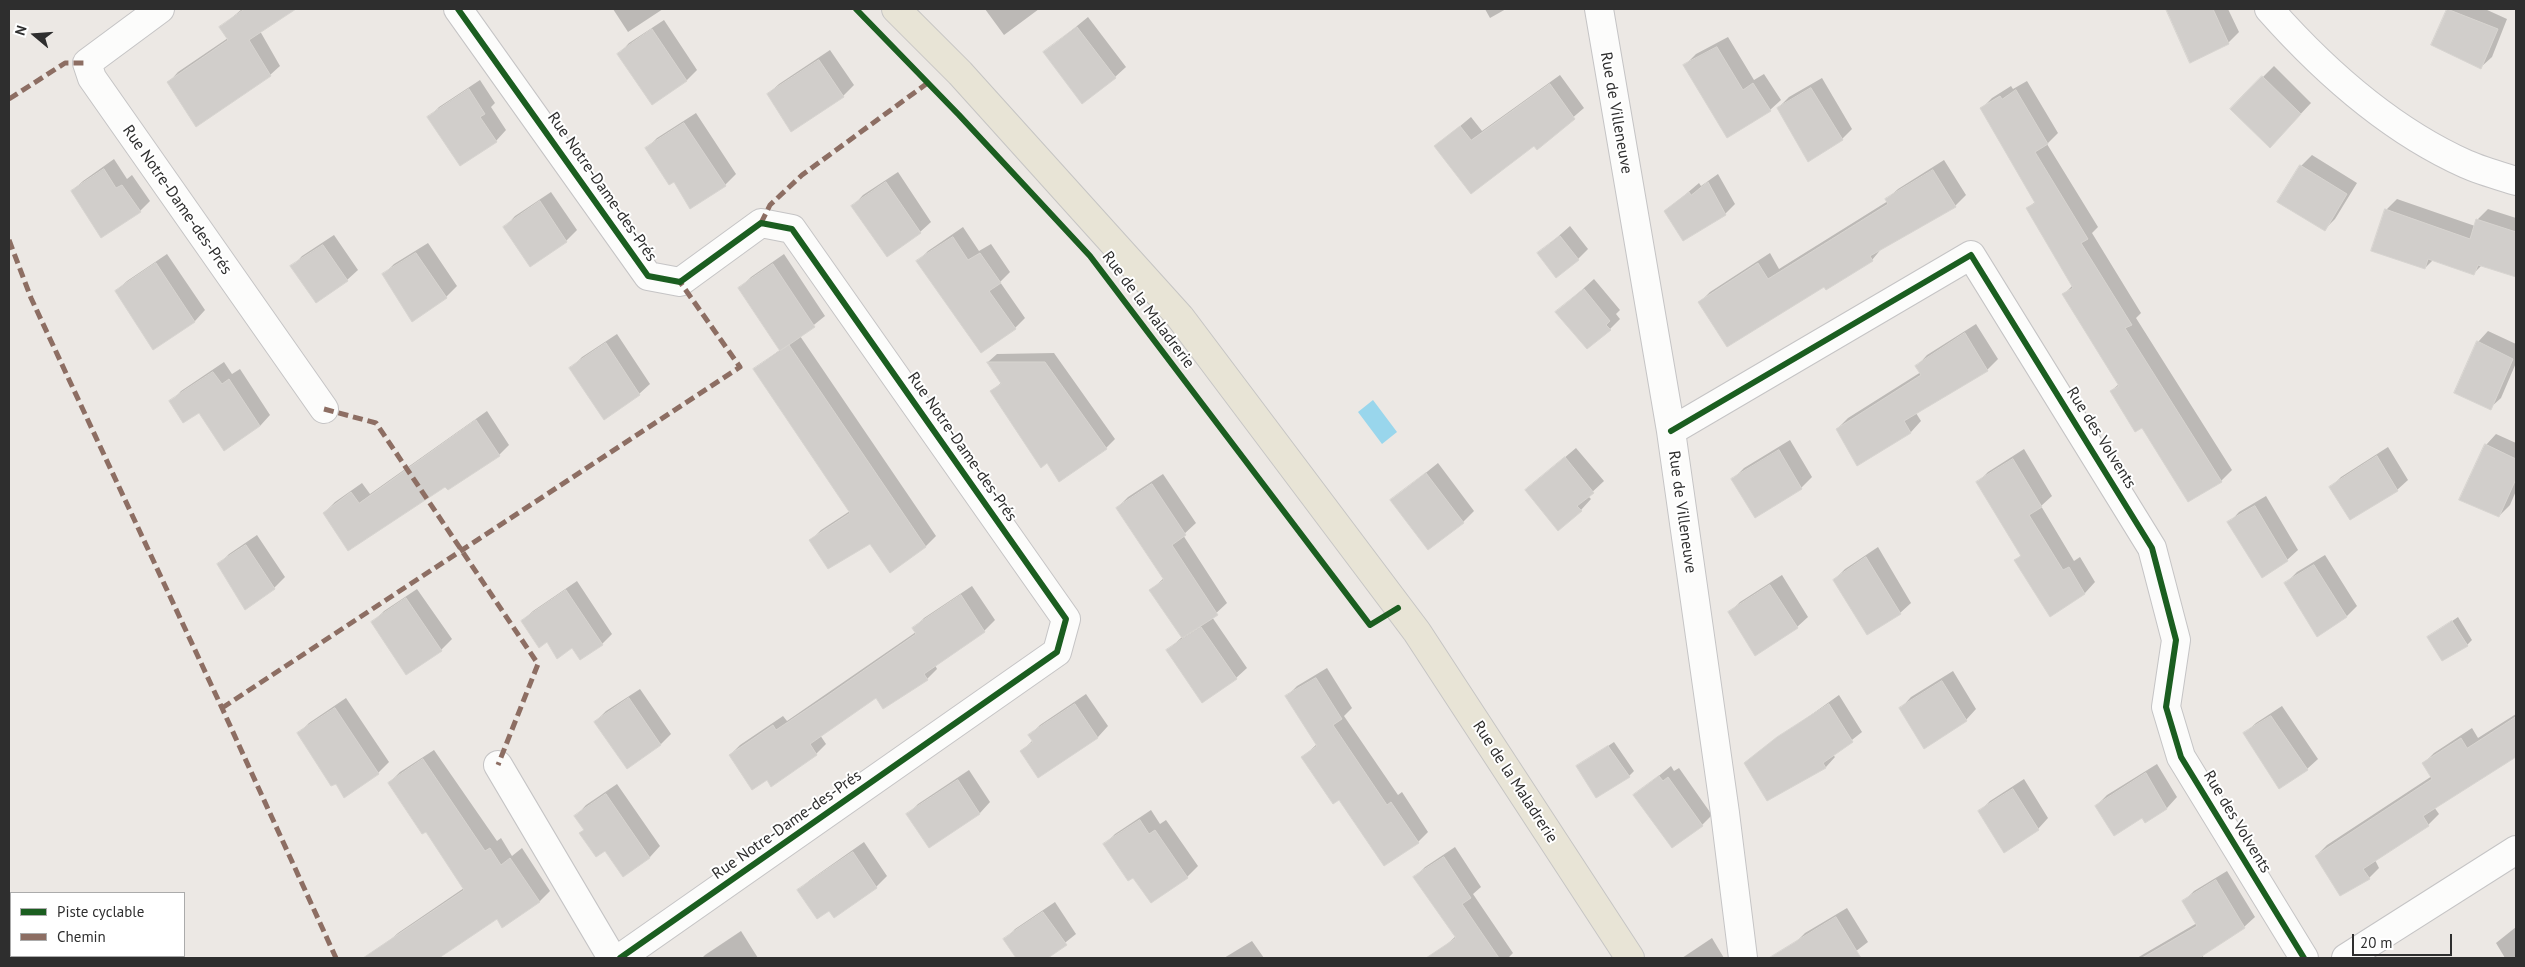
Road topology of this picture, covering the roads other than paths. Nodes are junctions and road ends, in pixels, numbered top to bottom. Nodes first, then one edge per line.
1 (160, 9) edge
2 (458, 9) edge
3 (896, 9) edge
4 (1599, 9) edge
5 (2269, 9) edge
6 (2516, 182) edge
7 (324, 409) dead end
8 (1670, 431) junction
9 (498, 765) dead end
10 (2516, 850) edge
11 (612, 958) edge
12 (620, 958) edge
13 (1630, 958) edge
14 (1744, 958) edge
15 (2304, 958) edge
16 (2346, 958) edge

1 - 7 street, Rue Notre-Dame-des-Prés
2 - 12 street, Rue Notre-Dame-des-Prés
3 - 13 main road, Rue de la Maladrerie
4 - 8 street, Rue de Villeneuve
5 - 6 street
8 - 14 street, Rue de Villeneuve
8 - 15 street, Rue des Volvents
9 - 11 street
10 - 16 street

